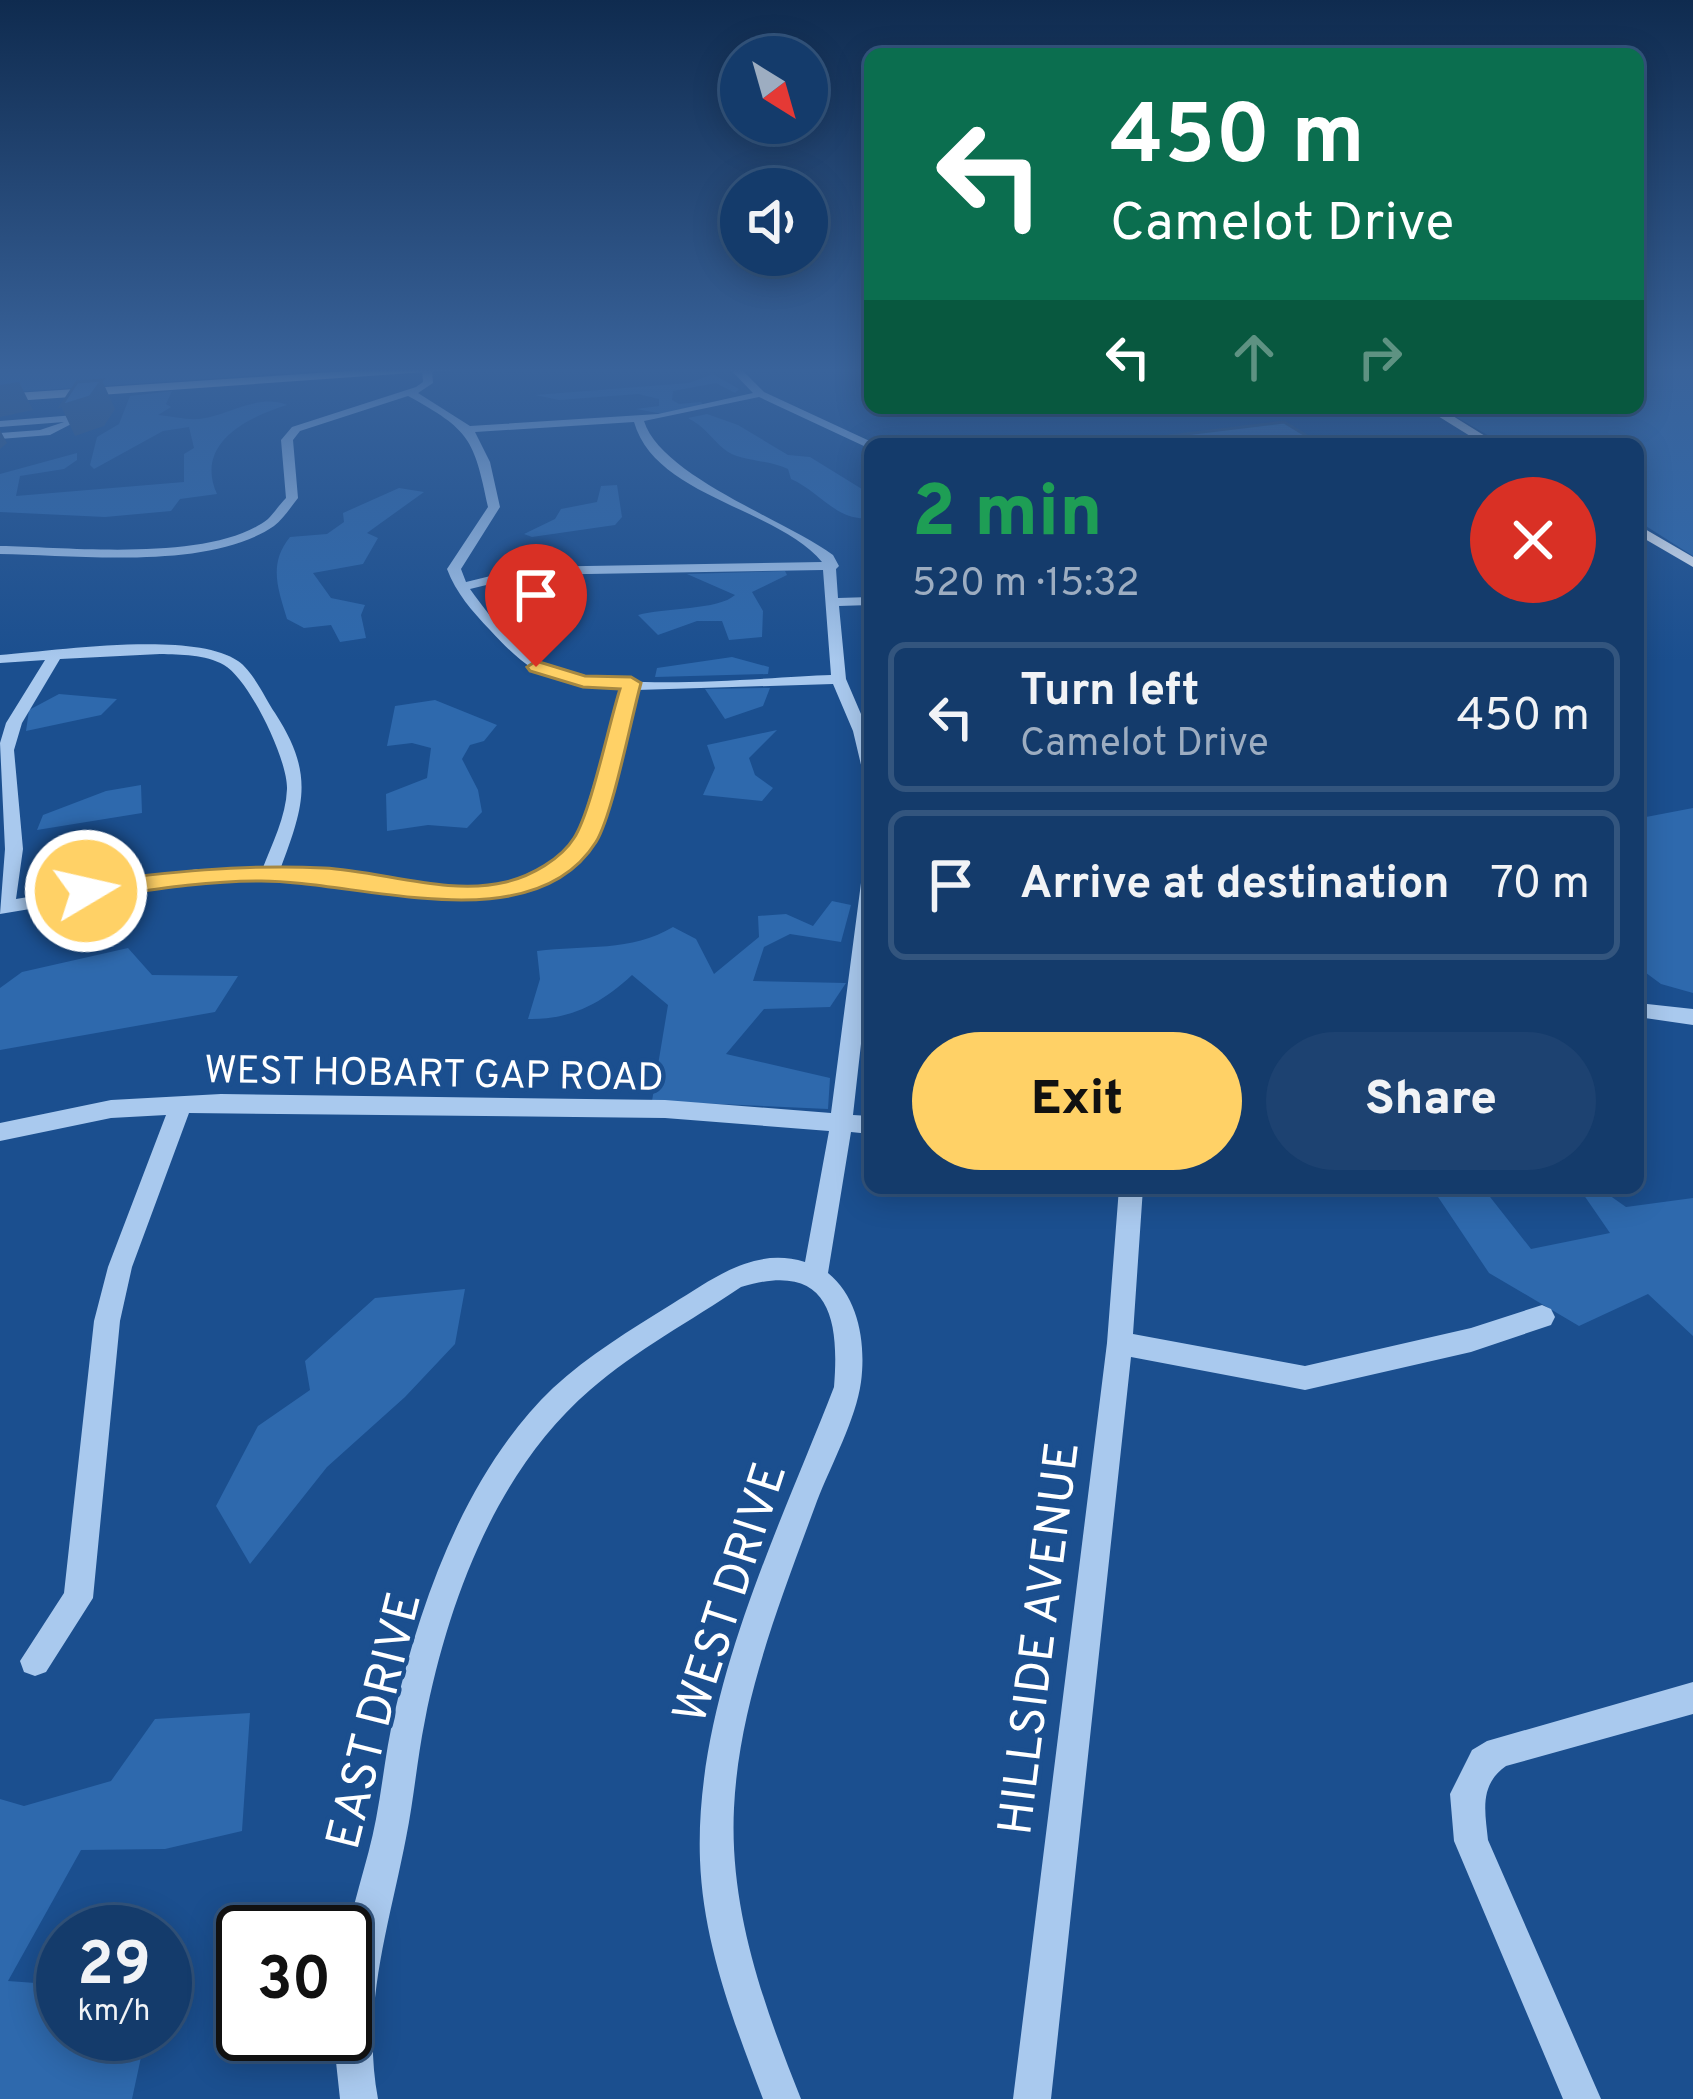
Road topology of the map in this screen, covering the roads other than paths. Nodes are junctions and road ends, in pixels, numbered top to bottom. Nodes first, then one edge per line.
1 (289, 465) edge
2 (482, 465) edge
3 (677, 465) edge
4 (1644, 535) edge
5 (1644, 536) edge
6 (0, 550) edge
7 (1693, 563) edge
8 (832, 566) junction
9 (1693, 575) edge
10 (461, 587) junction
11 (864, 601) edge
12 (835, 602) junction
13 (54, 657) junction
14 (0, 659) edge
15 (839, 679) junction
16 (631, 683) junction
17 (864, 726) edge
18 (270, 873) junction
19 (3, 907) edge
20 (864, 944) edge
21 (1649, 1010) edge
22 (1693, 1017) edge
23 (182, 1105) junction
24 (841, 1123) junction
25 (864, 1124) edge
26 (0, 1132) edge
27 (1131, 1194) edge
28 (814, 1275) junction
29 (1541, 1317) dead end
30 (1120, 1343) junction
31 (35, 1661) dead end
32 (1693, 1698) edge
33 (359, 2099) edge
34 (782, 2099) edge
35 (1032, 2099) edge
36 (1582, 2099) edge

1 - 6 street
2 - 10 street
3 - 8 street
4 - 7 main road
5 - 9 main road
8 - 10 street
8 - 12 street
10 - 16 street
11 - 12 street
12 - 15 street
13 - 14 street
13 - 18 street
13 - 19 street
15 - 16 street
15 - 17 street
16 - 18 street
18 - 19 street
20 - 24 street
21 - 22 street
23 - 24 street, WEST HOBART GAP ROAD
23 - 26 street, WEST HOBART GAP ROAD
23 - 31 street
24 - 25 street, WEST HOBART GAP ROAD
24 - 28 street
27 - 30 street, HILLSIDE AVENUE
28 - 33 street, EAST DRIVE
28 - 34 street, WEST DRIVE
29 - 30 street
30 - 35 street, HILLSIDE AVENUE
32 - 36 street

